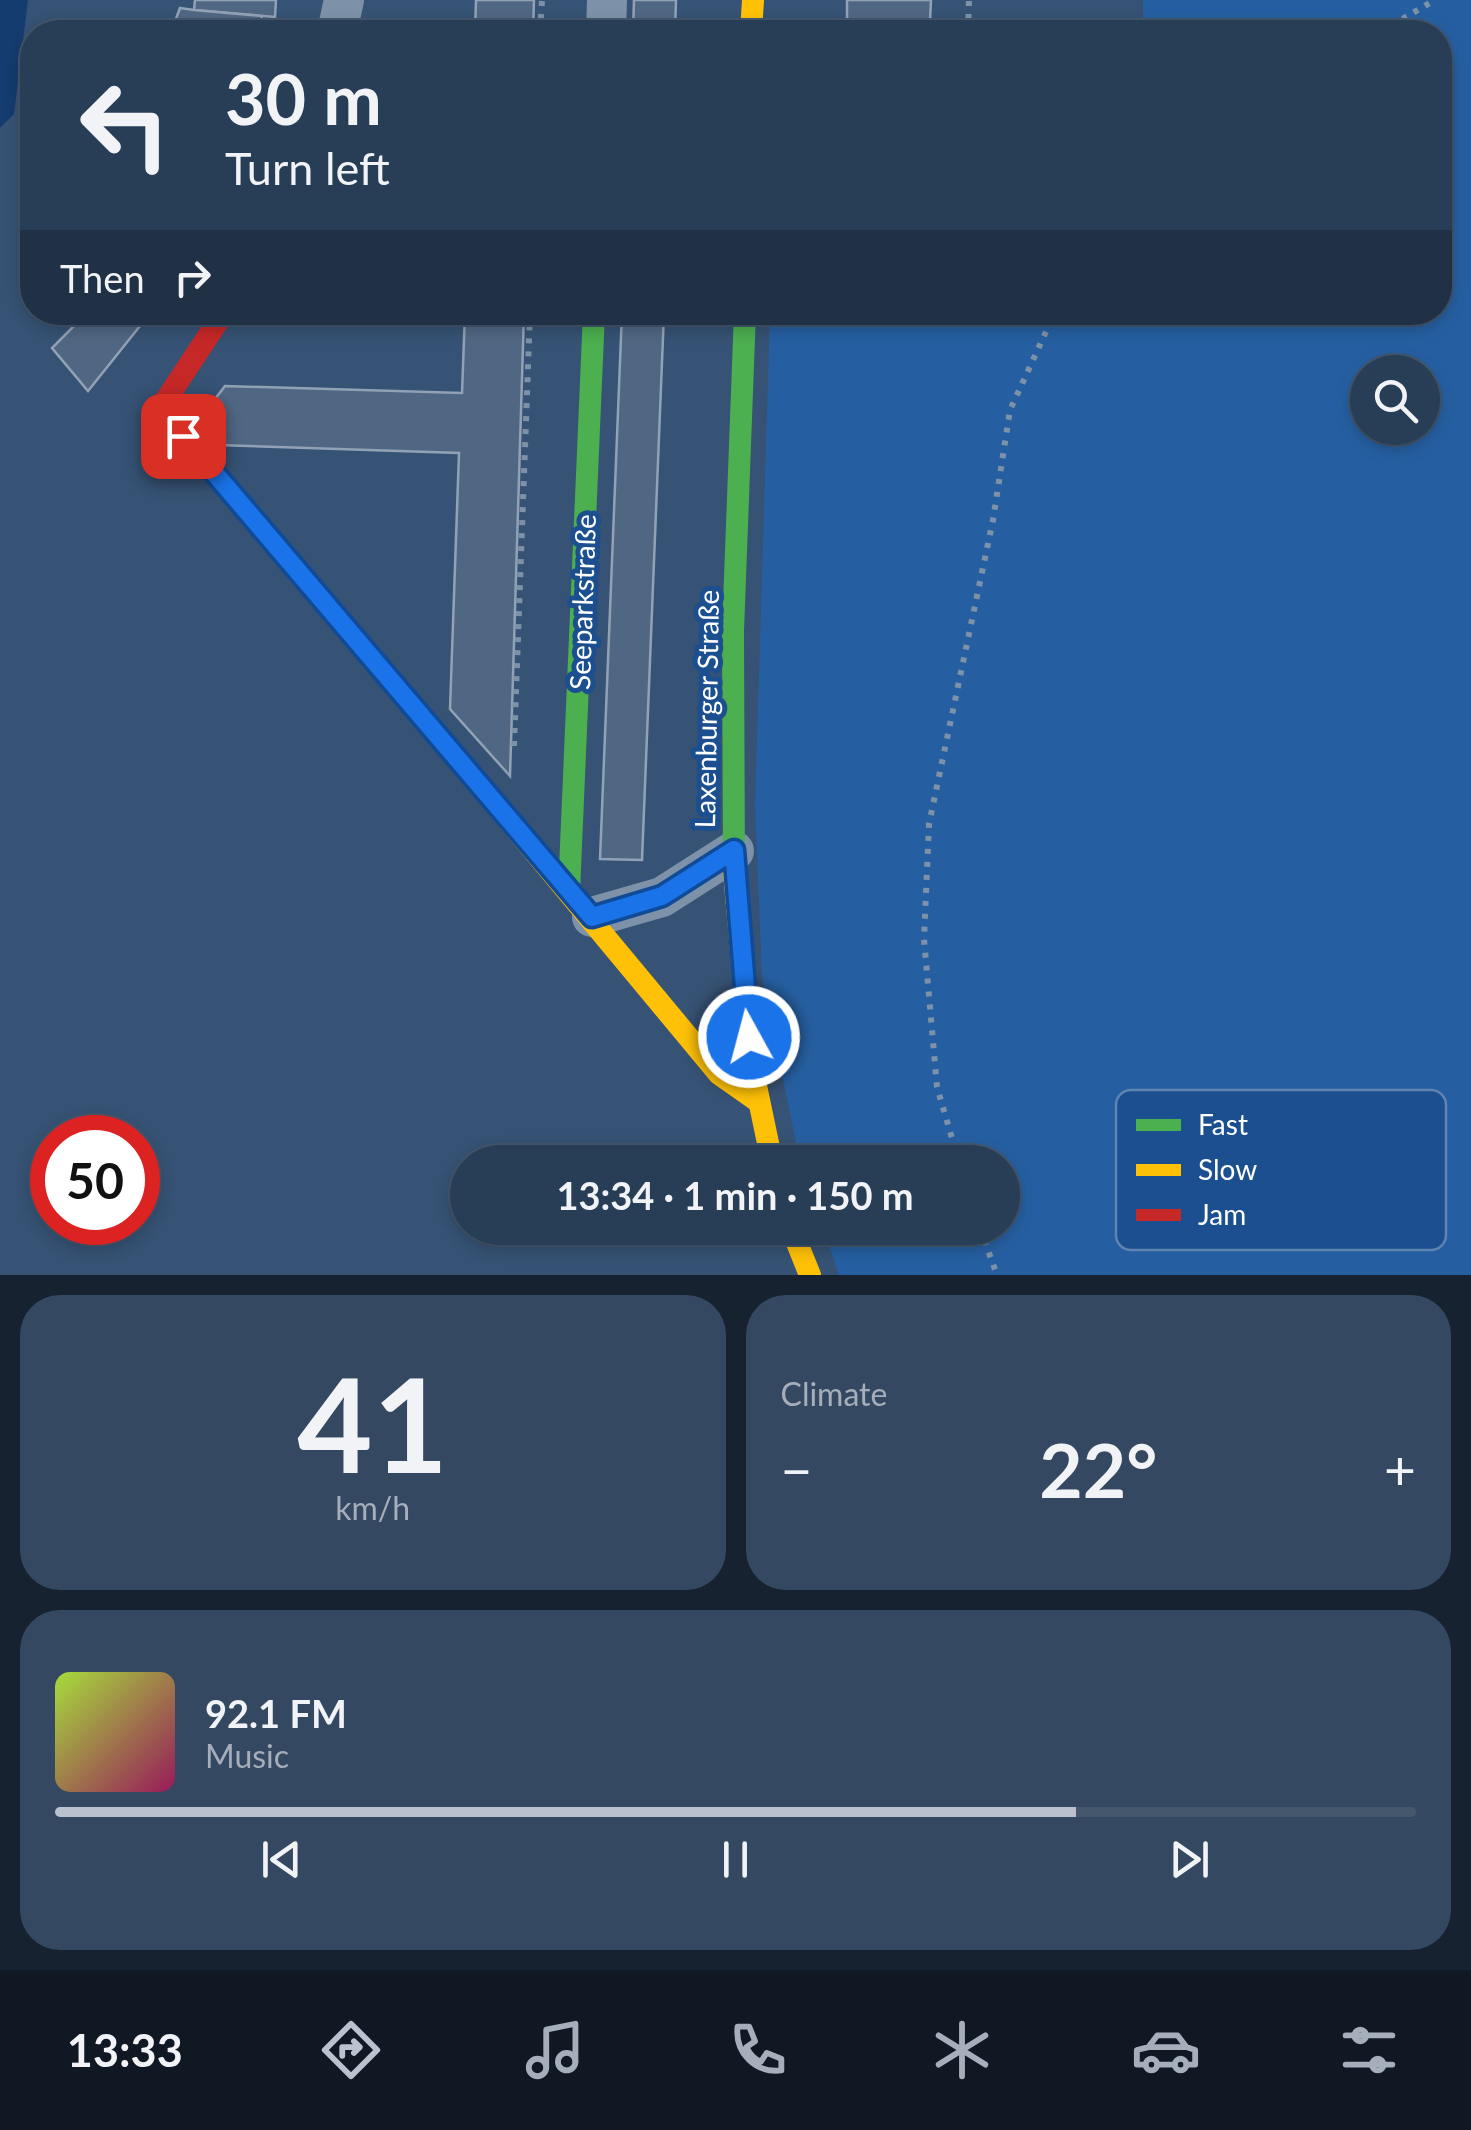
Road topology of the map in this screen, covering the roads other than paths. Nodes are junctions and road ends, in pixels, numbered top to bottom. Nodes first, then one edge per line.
1 (216, 325) edge
2 (594, 325) edge
3 (745, 325) edge
4 (734, 850) junction
5 (581, 904) junction
6 (756, 1100) junction
7 (768, 1145) edge
8 (799, 1245) edge
9 (810, 1275) edge

1 - 5 street
2 - 5 street, Seeparkstraße
3 - 4 street, Laxenburger Straße
4 - 5 street
4 - 6 street, Laxenburger Straße
5 - 6 street
6 - 7 street, Laxenburger Straße
8 - 9 street

